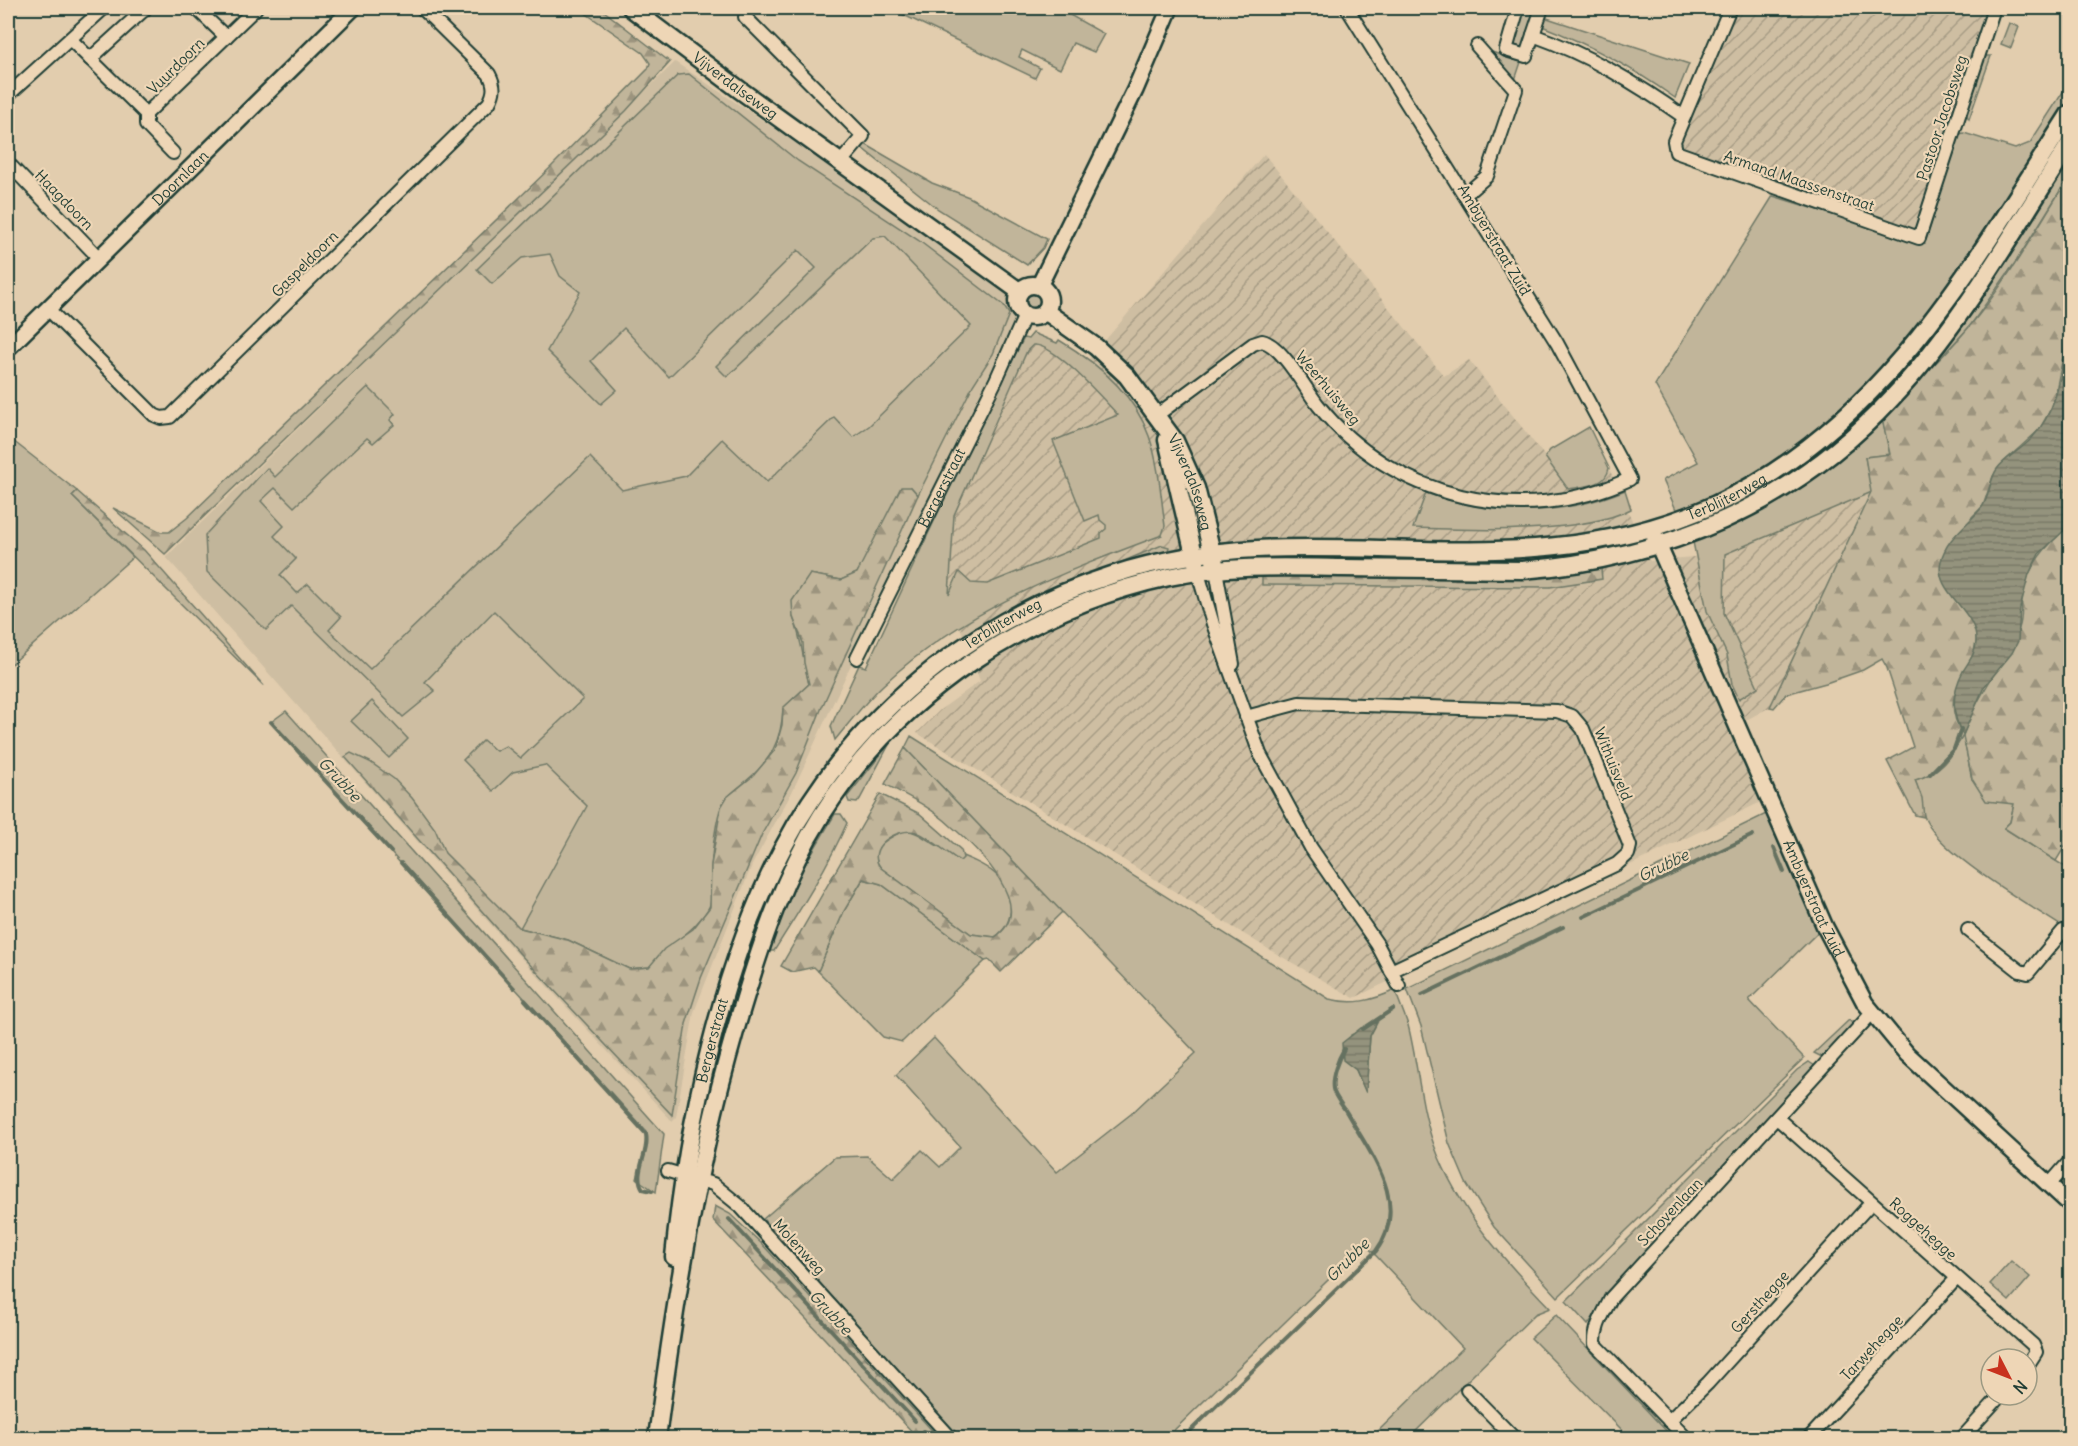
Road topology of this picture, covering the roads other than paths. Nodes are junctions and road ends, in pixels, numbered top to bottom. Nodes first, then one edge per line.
1 (104, 8) edge
2 (146, 8) edge
3 (256, 8) edge
4 (353, 8) edge
5 (422, 8) edge
6 (631, 8) edge
7 (1170, 8) edge
8 (1347, 8) edge
9 (1518, 8) edge
10 (1542, 8) edge
11 (1730, 8) edge
12 (1994, 8) edge
13 (204, 10) edge
14 (745, 16) dead end
15 (1533, 34) junction
16 (226, 37) junction
17 (70, 39) junction
18 (1477, 46) dead end
19 (90, 59) junction
20 (8, 95) edge
21 (2070, 113) edge
22 (146, 114) junction
23 (1684, 117) junction
24 (2070, 143) edge
25 (173, 153) dead end
26 (8, 163) edge
27 (840, 163) junction
28 (1466, 194) junction
29 (1919, 238) joint
30 (99, 258) junction
31 (1039, 286) junction
32 (1019, 291) junction
33 (48, 309) junction
34 (1046, 311) junction
35 (1025, 315) junction
36 (8, 348) edge
37 (1157, 415) junction
38 (1630, 478) joint
39 (1650, 528) junction
40 (1659, 546) junction
41 (1212, 553) junction
42 (1195, 555) junction
43 (1216, 570) junction
44 (1198, 573) junction
45 (857, 658) dead end
46 (1234, 674) junction
47 (1245, 717) junction
48 (845, 755) joint
49 (859, 766) joint
50 (1968, 930) dead end
51 (2070, 936) edge
52 (1391, 971) junction
53 (1399, 987) dead end
54 (1872, 1013) junction
55 (1777, 1118) junction
56 (2070, 1161) edge
57 (683, 1175) junction
58 (2049, 1185) junction
59 (1871, 1203) junction
60 (2070, 1204) edge
61 (1957, 1278) junction
62 (2034, 1347) edge
63 (1467, 1390) dead end
64 (1990, 1407) edge
65 (1669, 1421) junction
66 (657, 1438) edge
67 (951, 1438) edge
68 (1514, 1438) edge
69 (1686, 1438) edge
70 (1809, 1438) edge
71 (1962, 1438) edge

1 - 17 street
2 - 19 street
3 - 16 street, Vuurdoorn
4 - 30 street, Doornlaan
5 - 33 street, Gaspeldoorn
6 - 27 main road, Vijverdalseweg
7 - 31 street
8 - 28 street, Ambyerstraat Zuid
9 - 15 street
10 - 15 street
11 - 23 street
12 - 29 street, Pastoor Jacobsweg
13 - 16 street, Vuurdoorn
14 - 27 street
15 - 23 street
16 - 22 street, Vuurdoorn
17 - 19 street, Vuurdoorn
17 - 20 street
18 - 28 street
19 - 22 street, Vuurdoorn
21 - 39 main road, Terblijterweg
22 - 25 street, Vuurdoorn
23 - 29 street, Armand Maassenstraat
24 - 40 main road, Terblijterweg
26 - 30 street, Haagdoorn
27 - 32 main road, Vijverdalseweg
28 - 38 street, Ambyerstraat Zuid
30 - 33 street, Doornlaan
31 - 32 main road
31 - 34 main road
32 - 35 main road
33 - 36 street, Doornlaan
34 - 35 main road
34 - 37 main road, Vijverdalseweg
35 - 45 street, Bergerstraat
37 - 38 street, Weerhuisweg
37 - 41 main road, Vijverdalseweg
37 - 42 main road, Vijverdalseweg
39 - 40 street, Ambyerstraat Zuid
39 - 41 main road, Terblijterweg
40 - 43 main road, Terblijterweg
40 - 54 street, Ambyerstraat Zuid
41 - 42 main road, Terblijterweg
41 - 43 main road
42 - 44 main road
42 - 48 main road, Terblijterweg
43 - 44 main road, Terblijterweg
43 - 46 street
44 - 46 street
44 - 49 main road, Terblijterweg
46 - 47 street
47 - 52 street
47 - 52 street, Withuisveld
48 - 57 main road, Bergerstraat
49 - 57 main road, Bergerstraat
50 - 51 street
52 - 53 street
54 - 55 street, Schovenlaan
54 - 58 street, Ambyerstraat Zuid
55 - 59 street, Roggehegge
55 - 65 street, Schovenlaan
56 - 58 street
57 - 66 main road, Bergerstraat
57 - 67 street, Molenweg
58 - 60 street, Ambyerstraat Zuid
59 - 61 street, Roggehegge
59 - 65 street, Gersthegge
61 - 62 street, Roggehegge
61 - 70 street, Tarwehegge
63 - 68 street
64 - 71 street
65 - 69 street, Schovenlaan

